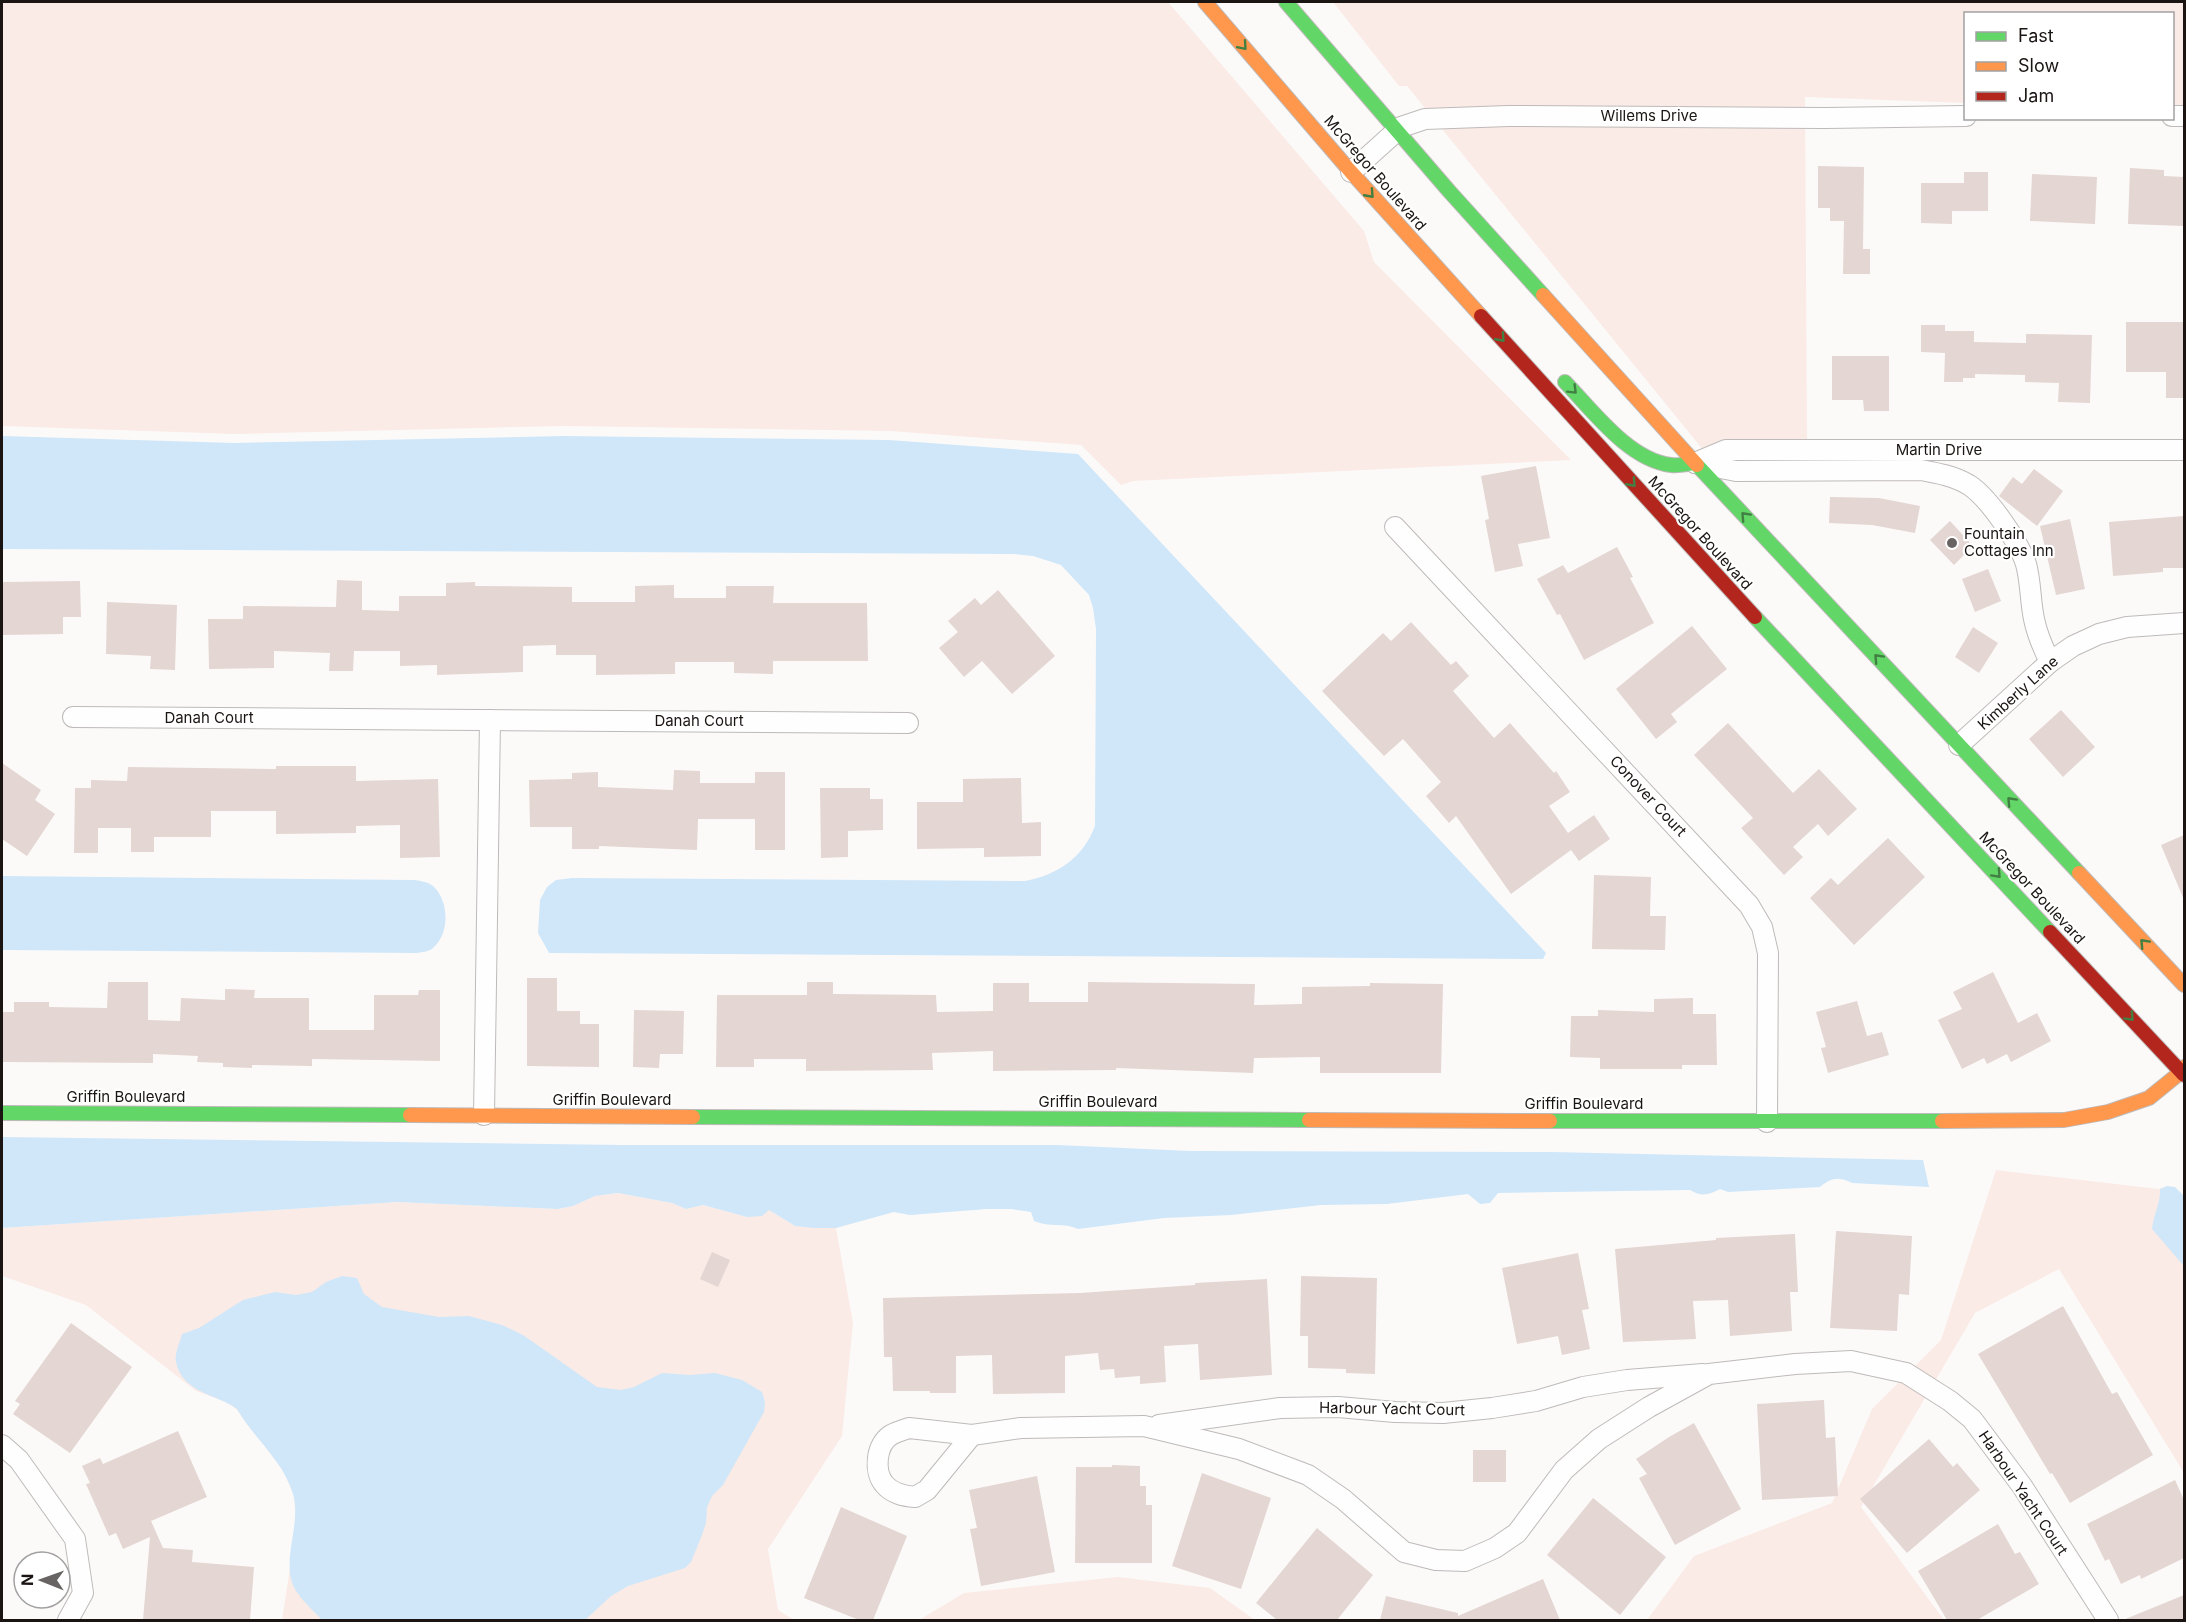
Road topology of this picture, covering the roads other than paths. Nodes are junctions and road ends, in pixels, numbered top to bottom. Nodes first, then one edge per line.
1 (1205, 2) edge
2 (1286, 2) edge
3 (1964, 116) edge
4 (1397, 130) junction
5 (1351, 172) junction
6 (1466, 299) junction
7 (1499, 314) dead end
8 (1557, 374) dead end
9 (2184, 450) edge
10 (1695, 463) junction
11 (1395, 526) dead end
12 (2184, 623) edge
13 (2050, 662) junction
14 (73, 717) dead end
15 (490, 720) junction
16 (908, 723) dead end
17 (1959, 745) junction
18 (2184, 986) edge
19 (2183, 1071) edge
20 (2, 1113) edge
21 (484, 1115) junction
22 (1767, 1122) junction
23 (1709, 1374) junction
24 (1144, 1426) junction
25 (972, 1435) junction
26 (2, 1445) edge
27 (68, 1620) edge
28 (2108, 1620) edge

1 -> 5 main road, McGregor Boulevard
2 - 4 main road
3 - 4 street, Willems Drive
4 - 5 street, Willems Drive
4 - 10 main road
5 -> 6 main road, McGregor Boulevard
6 - 7 main road
6 -> 19 main road, McGregor Boulevard
8 -> 10 main road
9 - 10 street, Martin Drive
10 - 13 street
17 -> 10 main road
11 - 22 street, Conover Court
12 - 13 street, Kimberly Lane
13 - 17 street, Kimberly Lane
14 - 15 street, Danah Court
15 - 16 street, Danah Court
15 - 21 street
18 -> 17 main road
19 - 22 main road, Griffin Boulevard
20 - 21 main road, Griffin Boulevard
21 - 22 main road, Griffin Boulevard
23 - 24 street, Harbour Yacht Court
23 - 24 street, Harbour Yacht Court
23 - 28 street, Harbour Yacht Court
24 - 25 street, Harbour Yacht Court
25 - 25 street, Harbour Yacht Court
26 - 27 street

